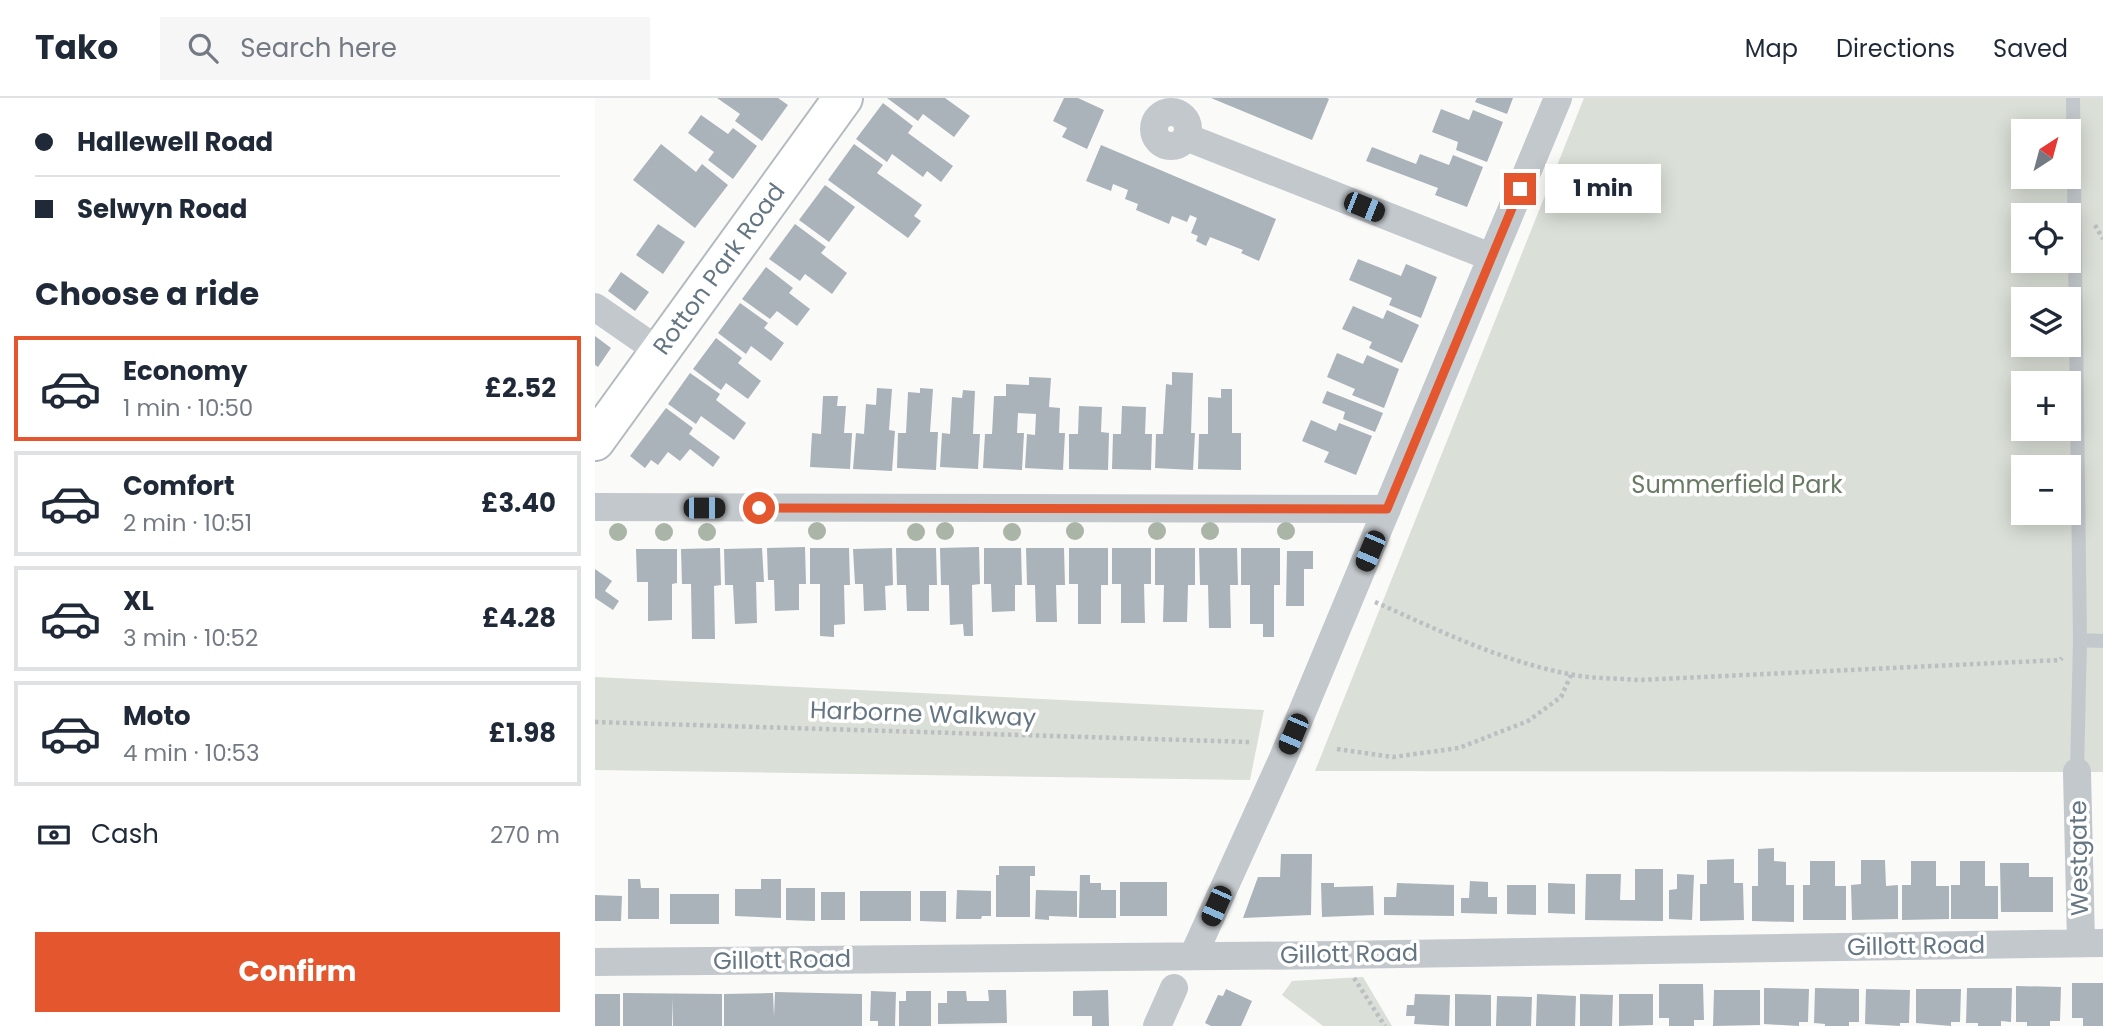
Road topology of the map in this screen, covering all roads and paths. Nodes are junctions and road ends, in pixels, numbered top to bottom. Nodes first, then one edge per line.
1 (843, 98) edge
2 (1558, 98) edge
3 (2073, 98) edge
4 (1186, 137) dead end
5 (1491, 257) junction
6 (595, 307) edge
7 (660, 352) junction
8 (595, 441) edge
9 (595, 507) edge
10 (1387, 509) junction
11 (1352, 592) junction
12 (2080, 640) junction
13 (2103, 641) edge
14 (1571, 675) junction
15 (595, 722) edge
16 (1249, 742) dead end
17 (1338, 749) dead end
18 (2077, 772) joint
19 (2092, 943) edge
20 (1193, 956) junction
21 (595, 962) edge
22 (1174, 988) dead end
23 (1373, 1005) dead end
24 (1157, 1026) edge
25 (1385, 1026) edge

1 - 7 main road, Rotton Park Road
2 - 5 street
3 - 12 lane
4 - 5 street
5 - 10 street
6 - 7 street
7 - 8 main road, Rotton Park Road
9 - 10 street
10 - 11 street
11 - 14 path
11 - 20 street
12 - 13 lane
12 - 14 path
12 - 18 lane
14 - 17 path
15 - 16 path, Harborne Walkway
18 - 19 street, Westgate
19 - 20 street, Gillott Road
20 - 21 street, Gillott Road
22 - 24 street
23 - 25 path

